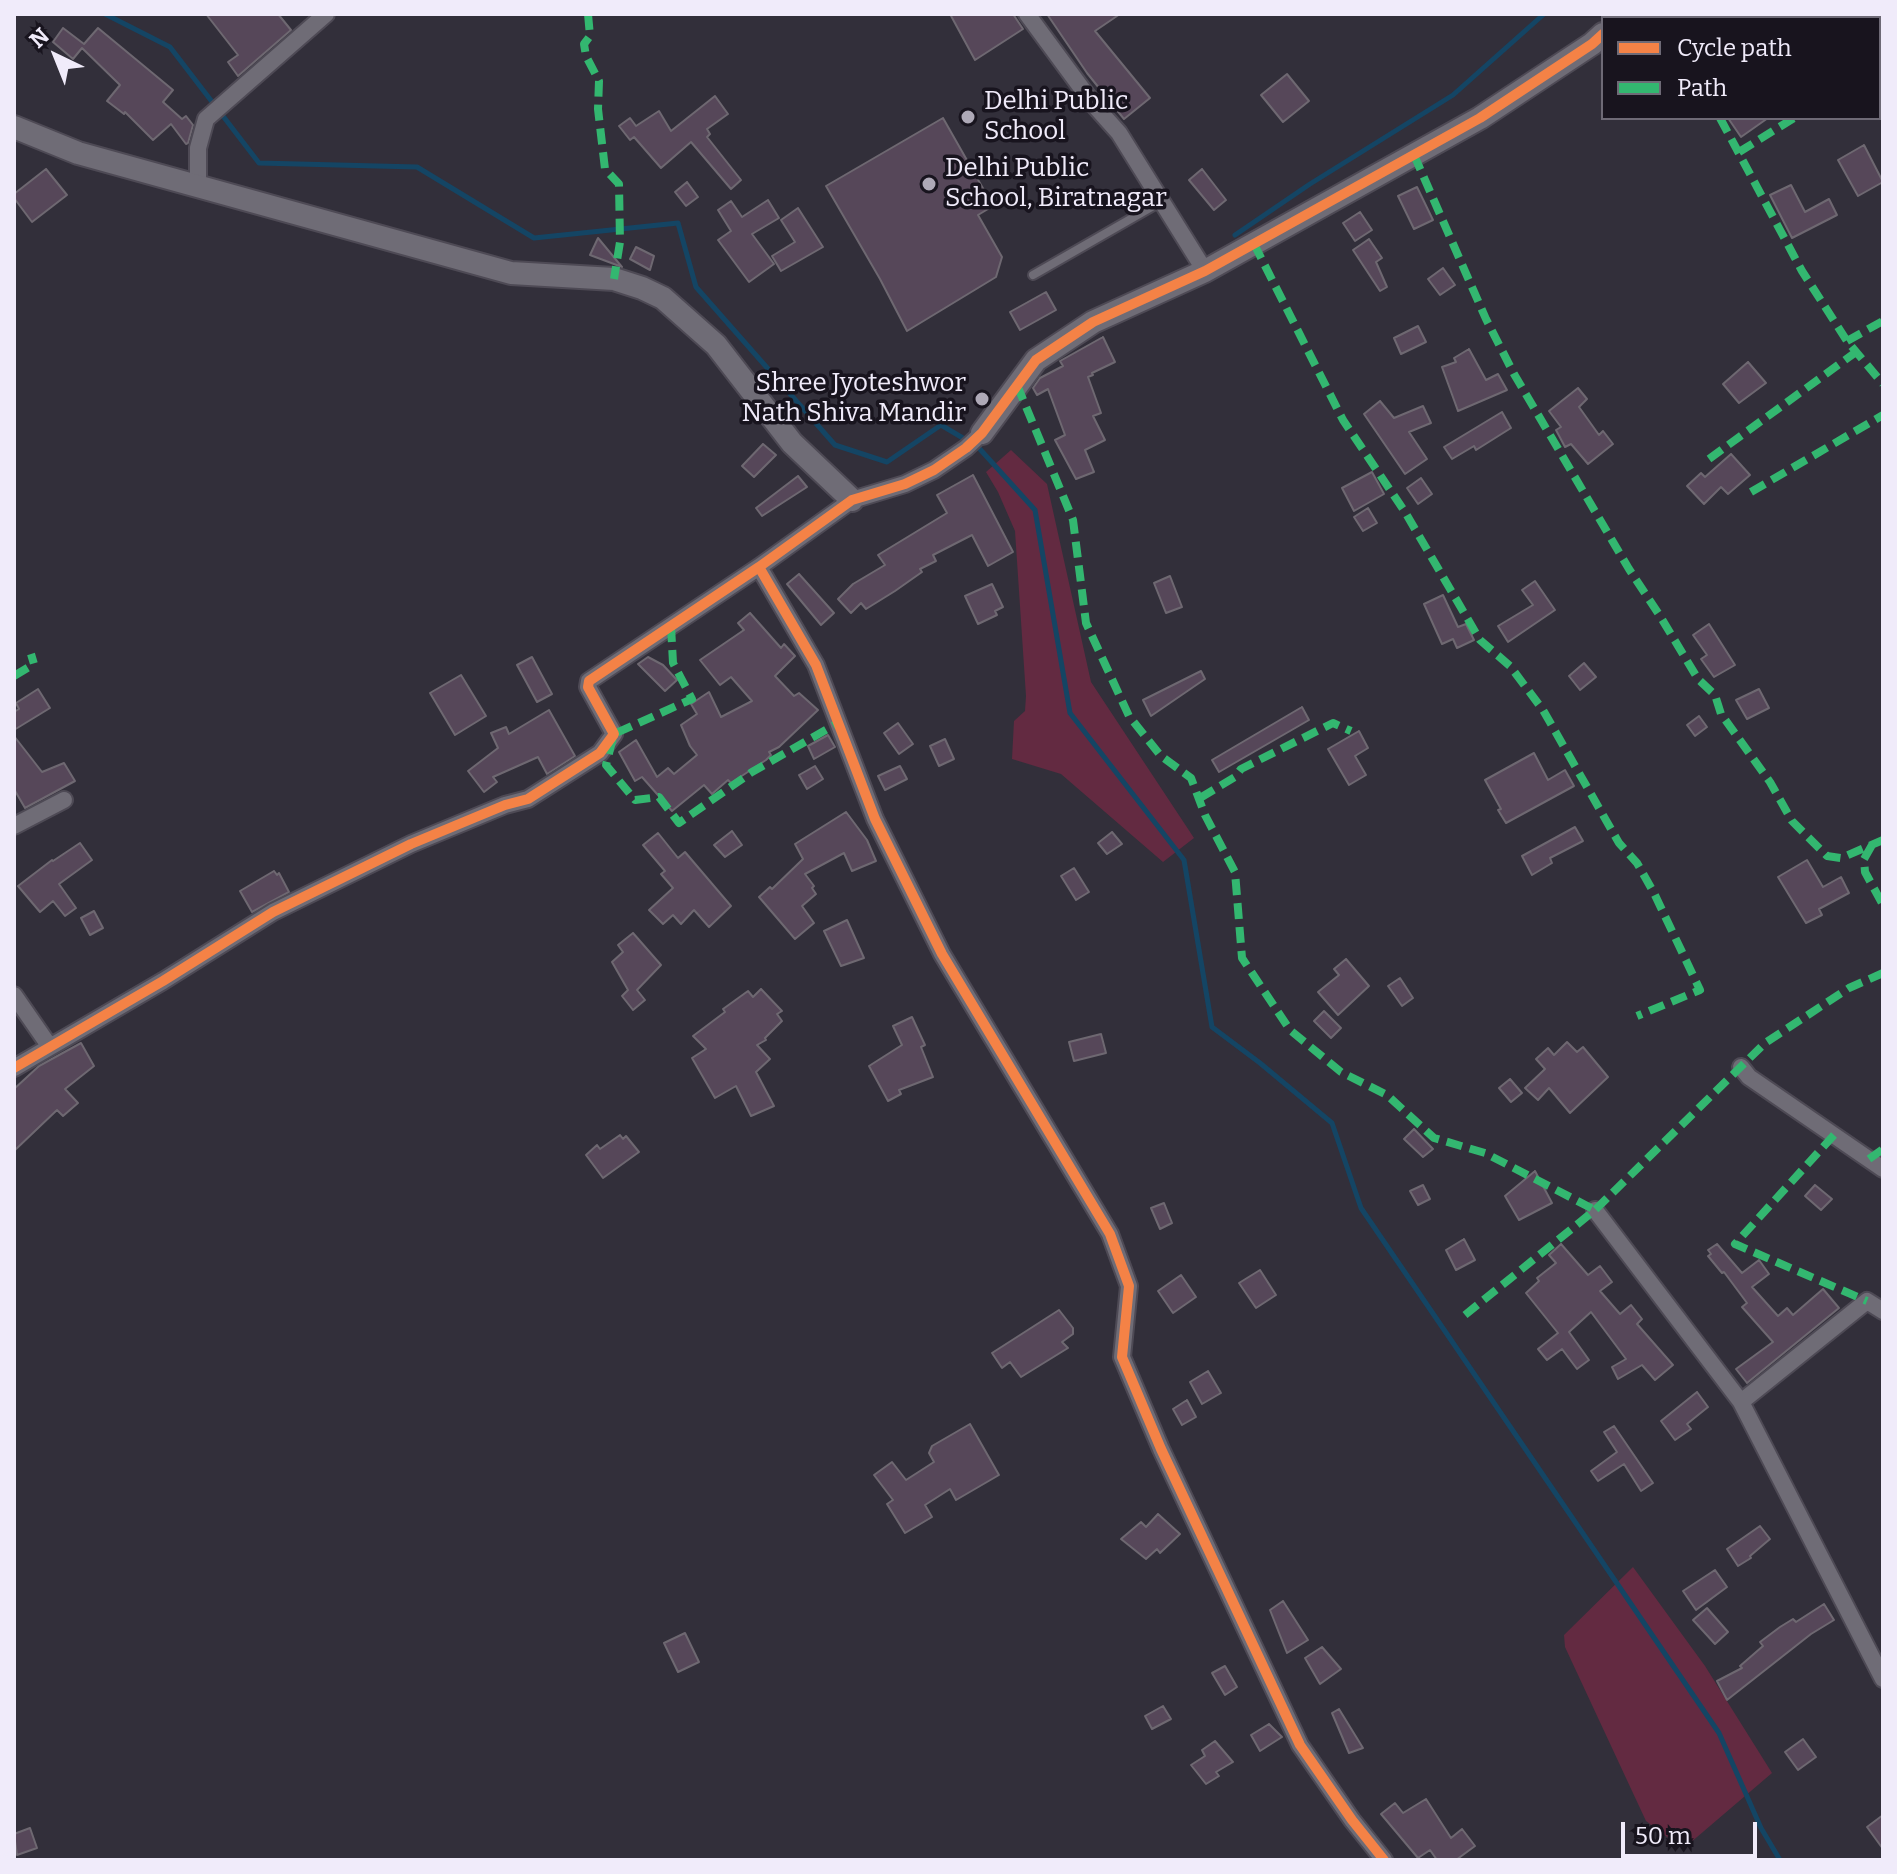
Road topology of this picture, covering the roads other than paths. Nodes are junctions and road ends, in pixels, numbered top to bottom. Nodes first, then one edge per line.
1 (326, 14) edge
2 (1027, 14) edge
3 (1601, 36) edge
4 (14, 127) edge
5 (198, 185) junction
6 (1162, 201) junction
7 (1205, 271) junction
8 (1033, 275) dead end
9 (974, 441) joint
10 (852, 500) junction
11 (759, 567) junction
12 (64, 800) dead end
13 (14, 826) edge
14 (14, 995) edge
15 (50, 1047) junction
16 (1741, 1067) dead end
17 (14, 1068) edge
18 (1883, 1169) edge
19 (1595, 1210) dead end
20 (1883, 1311) edge
21 (1741, 1402) junction
22 (1883, 1679) edge
23 (1384, 1860) edge

1 - 5 street
2 - 6 street
3 - 7 street
4 - 5 street
5 - 10 street
6 - 7 street
6 - 8 lane
7 - 9 street
9 - 10 street
10 - 11 street
11 - 15 street
11 - 23 street
12 - 13 street
14 - 15 street
15 - 17 street
16 - 18 street
19 - 21 street
20 - 21 street
21 - 22 street

